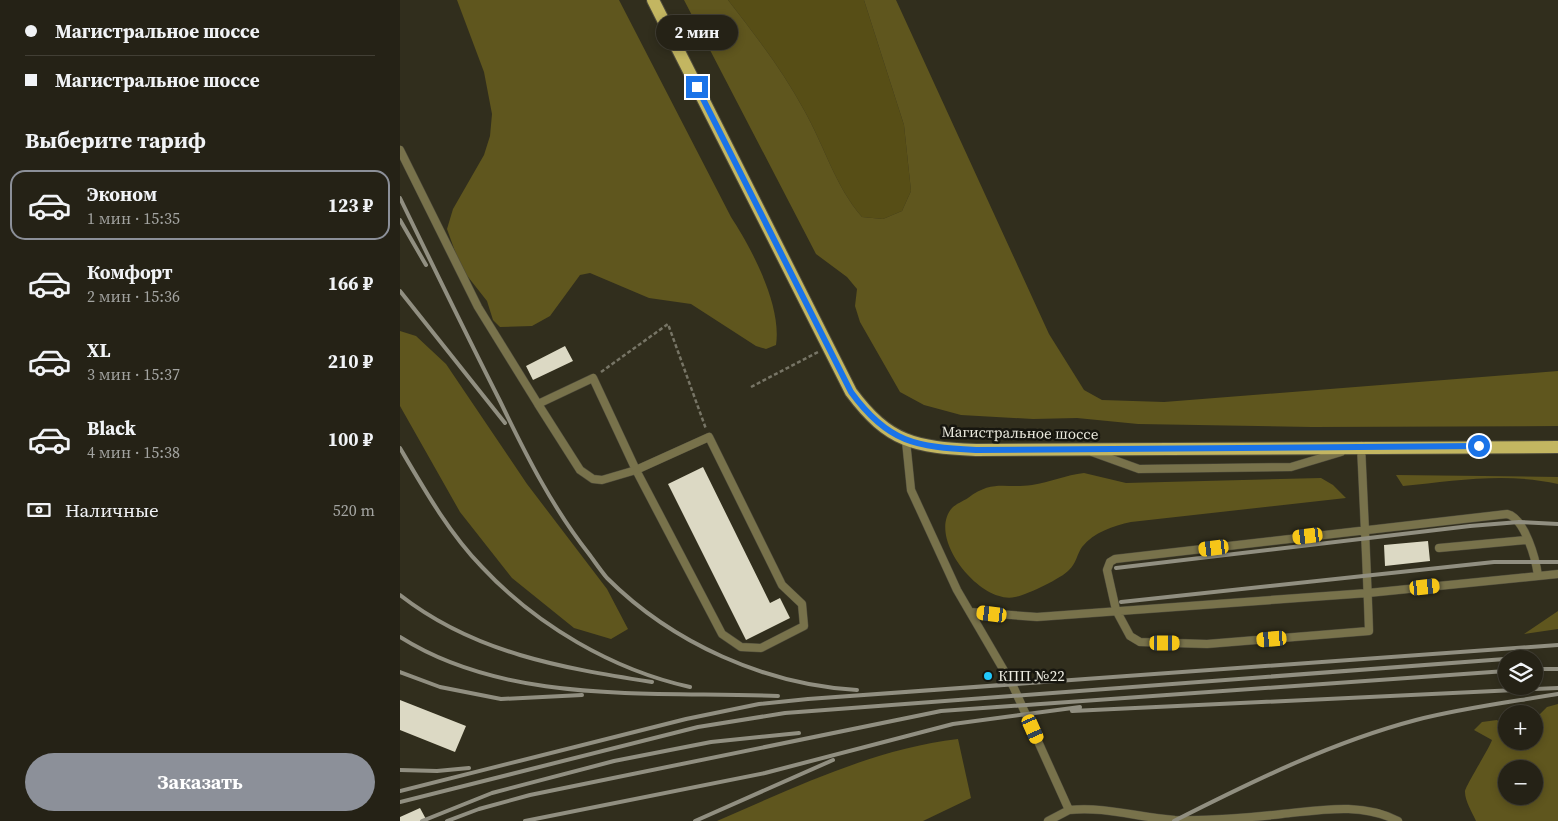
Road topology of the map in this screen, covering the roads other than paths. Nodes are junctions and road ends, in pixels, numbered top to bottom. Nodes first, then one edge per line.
1 (654, 0) edge
2 (400, 150) edge
3 (538, 404) junction
4 (906, 442) junction
5 (1361, 446) junction
6 (1558, 446) edge
7 (1088, 451) junction
8 (636, 470) junction
9 (1364, 529) junction
10 (1527, 540) junction
11 (1439, 548) dead end
12 (1558, 574) edge
13 (1538, 576) junction
14 (1368, 593) junction
15 (1116, 610) junction
16 (970, 612) junction
17 (1069, 810) junction
18 (1255, 819) edge
19 (1048, 821) edge
20 (1398, 821) edge

1 - 4 main road, Магистральное шоссе
2 - 3 lane
3 - 8 lane
3 - 8 lane
4 - 7 main road, Магистральное шоссе
4 - 16 lane
5 - 6 main road, Магистральное шоссе
5 - 7 main road, Магистральное шоссе
5 - 7 lane
5 - 9 lane
8 - 8 lane
9 - 10 lane
9 - 14 lane
9 - 15 lane
10 - 11 lane
10 - 13 lane
12 - 13 lane
13 - 14 lane
14 - 15 lane
14 - 15 lane
15 - 16 lane
16 - 17 lane
17 - 18 lane
17 - 19 lane
18 - 20 lane

